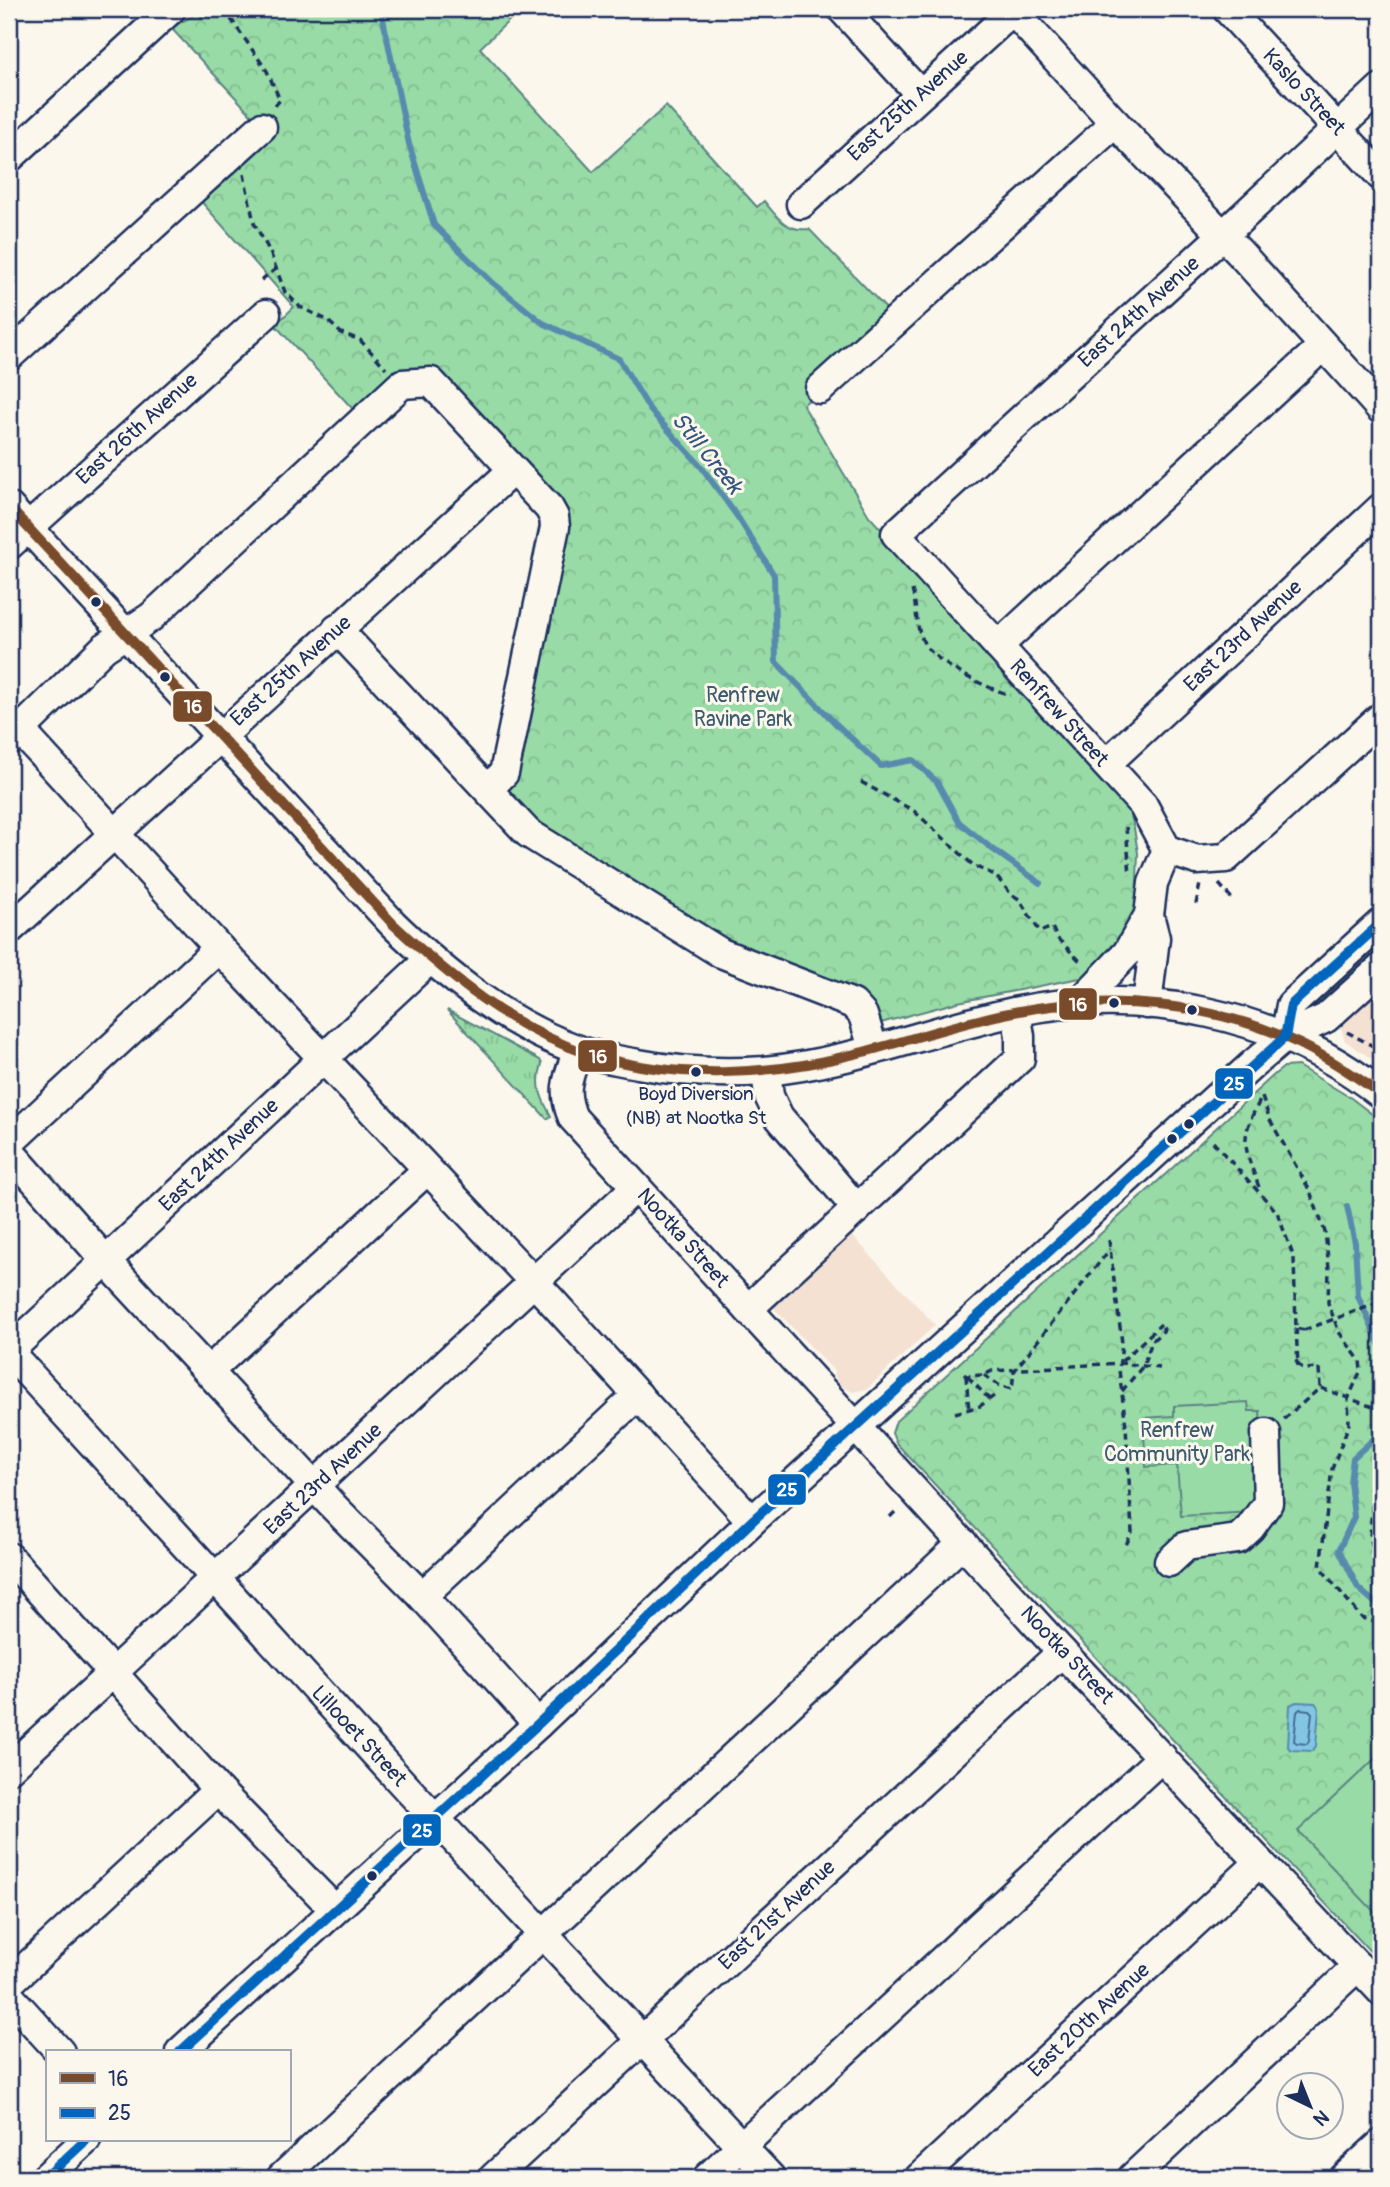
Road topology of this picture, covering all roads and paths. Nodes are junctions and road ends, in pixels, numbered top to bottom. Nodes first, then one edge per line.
1 (171, 9) edge
2 (214, 9) edge
3 (224, 9) edge
4 (842, 9) edge
5 (1013, 10) edge
6 (1234, 11) edge
7 (200, 17) dead end
8 (1381, 88) edge
9 (920, 94) junction
10 (1115, 123) junction
11 (262, 127) joint
12 (1337, 128) junction
13 (9, 158) edge
14 (238, 164) dead end
15 (1381, 176) edge
16 (801, 204) dead end
17 (1223, 235) junction
18 (275, 269) junction
19 (261, 279) dead end
20 (266, 314) dead end
21 (1322, 346) junction
22 (9, 356) edge
23 (402, 384) junction
24 (820, 389) dead end
25 (1381, 409) edge
26 (513, 470) junction
27 (1381, 508) edge
28 (15, 527) edge
29 (896, 534) joint
30 (914, 556) junction
31 (337, 629) junction
32 (126, 634) junction
33 (998, 646) junction
34 (1014, 696) dead end
35 (1381, 717) edge
36 (221, 735) junction
37 (15, 736) edge
38 (1106, 764) junction
39 (861, 782) dead end
40 (488, 789) junction
41 (1123, 820) dead end
42 (115, 832) junction
43 (1167, 850) junction
44 (1214, 878) dead end
45 (1207, 880) dead end
46 (1129, 881) dead end
47 (1234, 901) dead end
48 (1196, 904) dead end
49 (1149, 915) junction
50 (1381, 923) edge
51 (9, 930) edge
52 (219, 948) junction
53 (430, 959) junction
54 (1381, 968) edge
55 (1089, 969) dead end
56 (1079, 1003) junction
57 (1147, 1004) junction
58 (1016, 1012) junction
59 (1345, 1030) dead end
60 (1284, 1037) junction
61 (1381, 1045) edge
62 (873, 1048) junction
63 (578, 1050) junction
64 (324, 1057) junction
65 (766, 1070) junction
66 (1381, 1094) edge
67 (1213, 1142) dead end
68 (9, 1143) edge
69 (9, 1151) edge
70 (427, 1170) junction
71 (636, 1187) junction
72 (1260, 1191) junction
73 (857, 1209) junction
74 (1109, 1240) dead end
75 (1112, 1247) junction
76 (107, 1261) junction
77 (533, 1282) junction
78 (1381, 1301) edge
79 (748, 1309) junction
80 (1296, 1328) junction
81 (9, 1351) edge
82 (1296, 1360) dead end
83 (1120, 1363) junction
84 (1298, 1365) junction
85 (1143, 1366) junction
86 (1160, 1368) dead end
87 (209, 1371) junction
88 (1014, 1371) junction
89 (965, 1375) junction
90 (984, 1375) junction
91 (1320, 1388) junction
92 (1122, 1391) junction
93 (639, 1395) junction
94 (994, 1396) dead end
95 (989, 1399) junction
96 (1348, 1399) junction
97 (1378, 1409) edge
98 (969, 1411) junction
99 (955, 1413) dead end
100 (856, 1427) junction
101 (1266, 1433) joint
102 (1381, 1470) edge
103 (315, 1486) junction
104 (900, 1507) dead end
105 (890, 1517) dead end
106 (752, 1521) junction
107 (963, 1543) junction
108 (1126, 1545) dead end
109 (9, 1559) edge
110 (1169, 1562) dead end
111 (1381, 1566) edge
112 (214, 1579) junction
113 (422, 1596) junction
114 (1381, 1624) edge
115 (1062, 1652) junction
116 (113, 1674) junction
117 (538, 1724) junction
118 (1162, 1757) junction
119 (9, 1769) edge
120 (218, 1790) junction
121 (435, 1817) junction
122 (1259, 1862) junction
123 (334, 1909) junction
124 (542, 1935) junction
125 (1359, 1966) junction
126 (9, 1983) edge
127 (1381, 1991) edge
128 (9, 1996) edge
129 (642, 2039) junction
130 (58, 2050) edge
131 (182, 2050) edge
132 (84, 2142) edge
133 (1381, 2144) edge
134 (742, 2146) junction
135 (45, 2178) edge
136 (281, 2178) edge
137 (493, 2178) edge
138 (707, 2178) edge
139 (771, 2178) edge
140 (919, 2178) edge
141 (1132, 2178) edge
142 (1344, 2178) edge

1 - 13 street
2 - 7 path
3 - 11 path
4 - 9 street
5 - 9 street, East 25th Avenue
5 - 10 street
6 - 12 street, Kaslo Street
8 - 12 street, East 24th Avenue
9 - 16 street, East 25th Avenue
10 - 17 street
10 - 24 street
11 - 22 street
12 - 15 street, Kaslo Street
12 - 17 street, East 24th Avenue
14 - 18 path
17 - 21 street
17 - 29 street, East 24th Avenue
18 - 19 path
18 - 23 path
20 - 28 street, East 26th Avenue
21 - 25 street
21 - 33 street
23 - 26 street
23 - 32 street
26 - 31 street, East 25th Avenue
26 - 40 street
27 - 38 street, East 23rd Avenue
28 - 32 street
29 - 30 street, Renfrew Street
30 - 33 street, Renfrew Street
30 - 34 path
31 - 36 street, East 25th Avenue
31 - 40 street
32 - 36 street
32 - 37 street
33 - 38 street, Renfrew Street
35 - 43 street
36 - 42 street, East 25th Avenue
36 - 53 street
37 - 42 street
38 - 43 street, Renfrew Street
39 - 55 path
40 - 62 street
41 - 46 path
42 - 51 street, East 25th Avenue
42 - 52 street
43 - 49 street
44 - 47 path
45 - 48 path
49 - 56 street
49 - 57 street
50 - 60 street
52 - 64 street
52 - 68 street
53 - 63 street
53 - 64 street, East 24th Avenue
54 - 60 street
56 - 57 street
56 - 58 street
57 - 60 street
58 - 62 street
58 - 73 street
59 - 61 path
60 - 66 street
60 - 100 street
62 - 65 street
63 - 65 street
63 - 71 street, Nootka Street
64 - 70 street
64 - 76 street, East 24th Avenue
65 - 73 street
67 - 72 path
69 - 76 street
70 - 77 street
70 - 87 street
71 - 77 street, East 23rd Avenue
71 - 79 street, Nootka Street
72 - 80 path
72 - 96 path
73 - 79 street
74 - 75 path
75 - 83 path
75 - 88 path
76 - 81 street, East 24th Avenue
76 - 87 street
77 - 93 street
77 - 103 street, East 23rd Avenue
78 - 80 path, bridge
79 - 100 street, Nootka Street
80 - 84 path
81 - 112 street, Lillooet Street
82 - 84 path
83 - 85 path
83 - 85 path
83 - 88 path
83 - 92 path
84 - 91 path
85 - 86 path
85 - 92 path
87 - 103 street
88 - 90 path
88 - 90 path
89 - 90 path
89 - 95 path
89 - 98 path
91 - 96 path
91 - 101 path
92 - 108 path
93 - 106 street
93 - 113 street
94 - 95 path
95 - 98 path
96 - 97 path
96 - 114 path
98 - 99 path
100 - 106 street
100 - 107 street, Nootka Street
101 - 110 street
102 - 111 path
103 - 112 street, East 23rd Avenue
103 - 113 street
104 - 105 path
106 - 117 street
107 - 115 street, Nootka Street
107 - 124 street
109 - 116 street
112 - 116 street, East 23rd Avenue
112 - 121 street, Lillooet Street
113 - 117 street
115 - 118 street, Nootka Street
115 - 129 street, East 21st Avenue
116 - 119 street, East 23rd Avenue
116 - 120 street
117 - 121 street
118 - 122 street, Nootka Street
118 - 134 street
120 - 123 street
120 - 126 street
121 - 123 street
121 - 124 street, Lillooet Street
122 - 125 street, Nootka Street
122 - 140 street, East 20th Avenue
123 - 131 street
124 - 129 street, Lillooet Street
124 - 136 street
125 - 127 street, Nootka Street
125 - 141 street
128 - 130 street
129 - 134 street, Lillooet Street
129 - 137 street, East 21st Avenue
132 - 135 street
133 - 142 street
134 - 138 street
134 - 139 street, Lillooet Street

